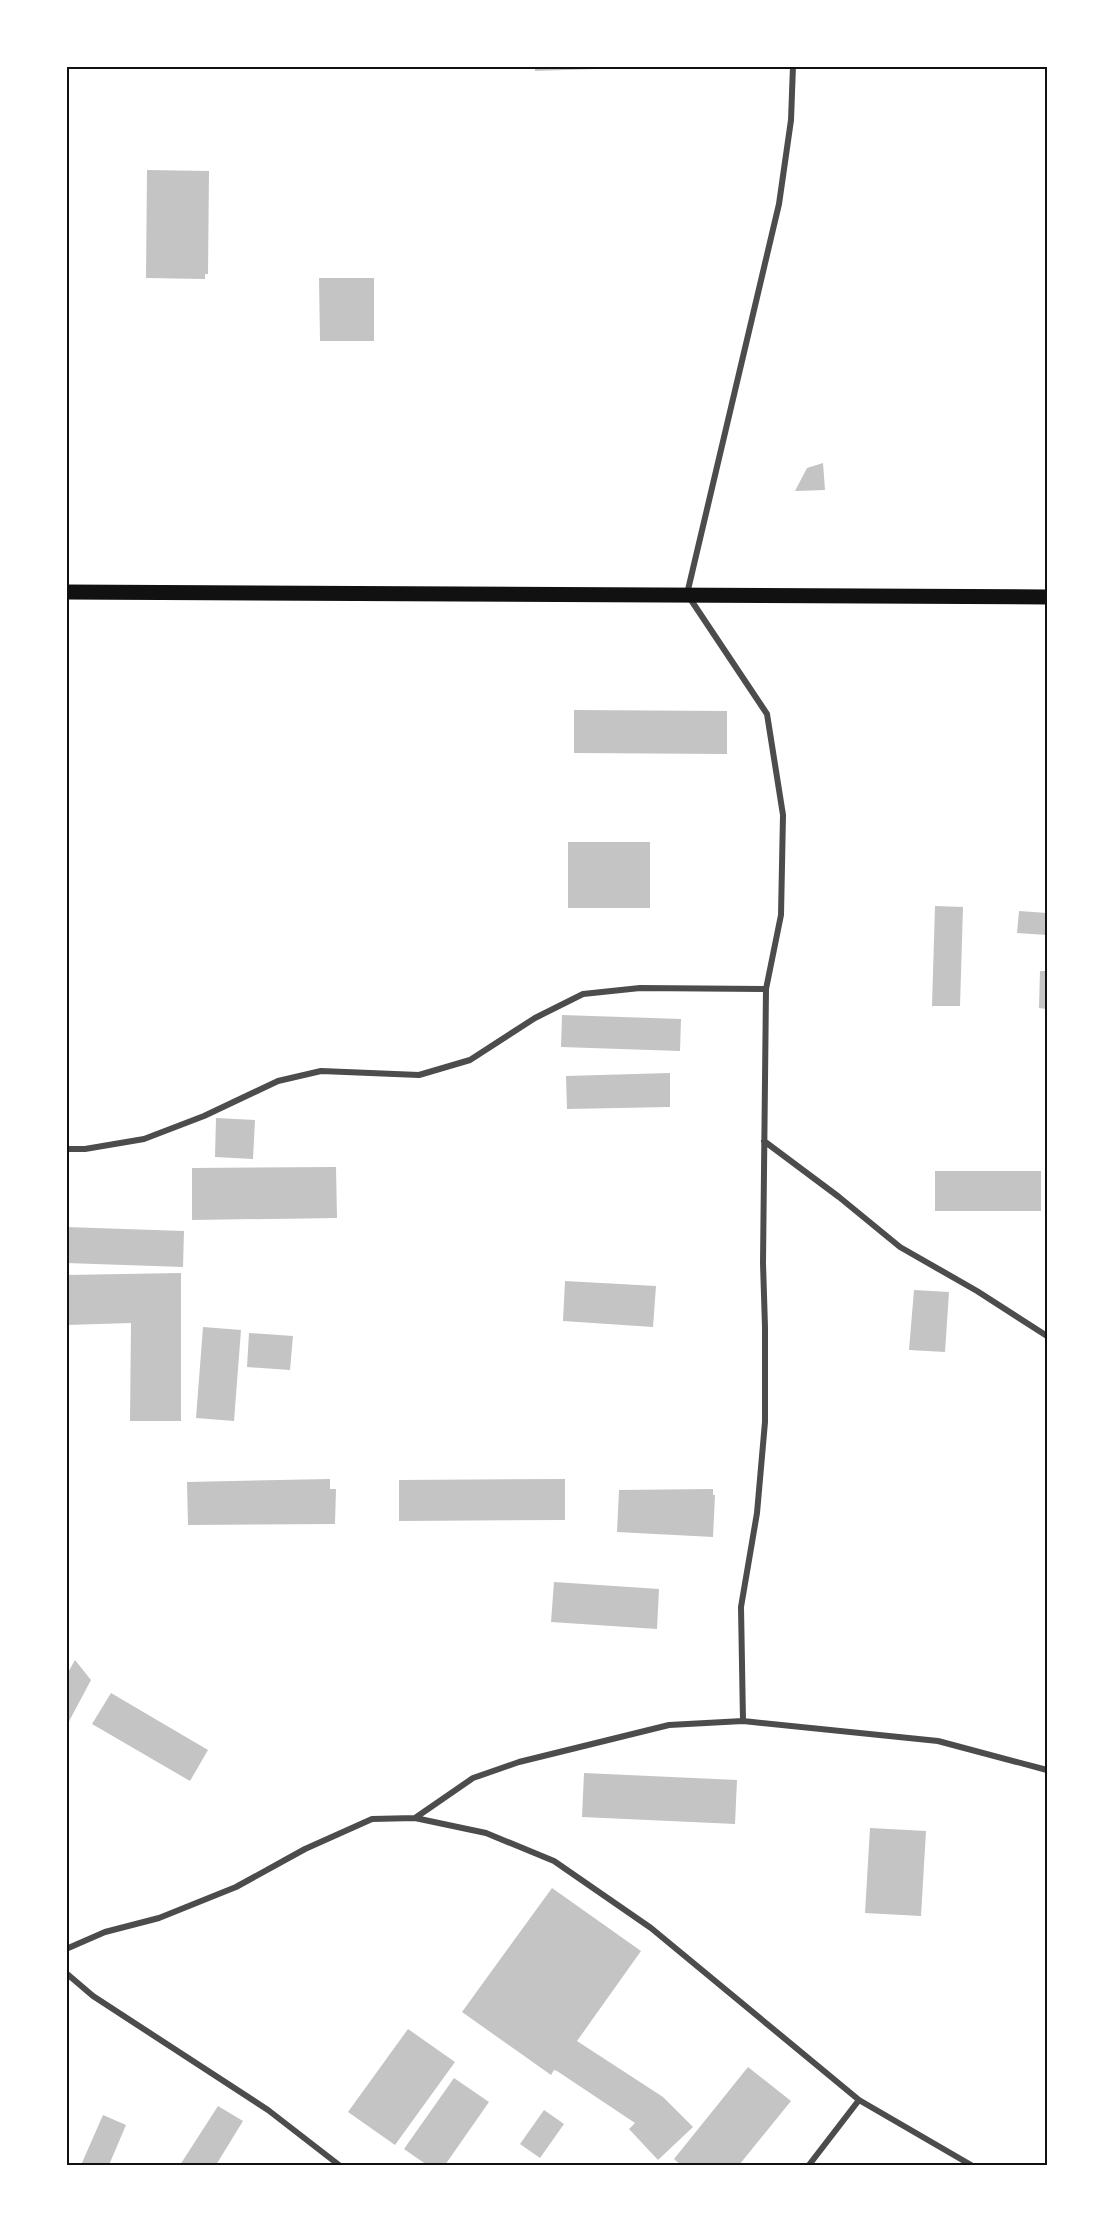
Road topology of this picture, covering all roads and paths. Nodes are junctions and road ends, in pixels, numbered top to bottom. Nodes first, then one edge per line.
1 (793, 66) edge
2 (66, 592) edge
3 (687, 594) junction
4 (1047, 597) edge
5 (766, 989) junction
6 (764, 1141) junction
7 (66, 1149) edge
8 (1047, 1336) edge
9 (743, 1722) junction
10 (1047, 1770) edge
11 (415, 1818) junction
12 (66, 1949) edge
13 (66, 1973) edge
14 (859, 2100) junction
15 (339, 2165) edge
16 (808, 2165) edge
17 (971, 2165) edge

1 - 3 street
2 - 3 main road
3 - 4 main road
3 - 5 street
5 - 6 street
5 - 7 street
6 - 8 street
6 - 9 street
9 - 10 street
9 - 11 street
11 - 12 street
11 - 14 street
13 - 15 street
14 - 16 street
14 - 17 street

